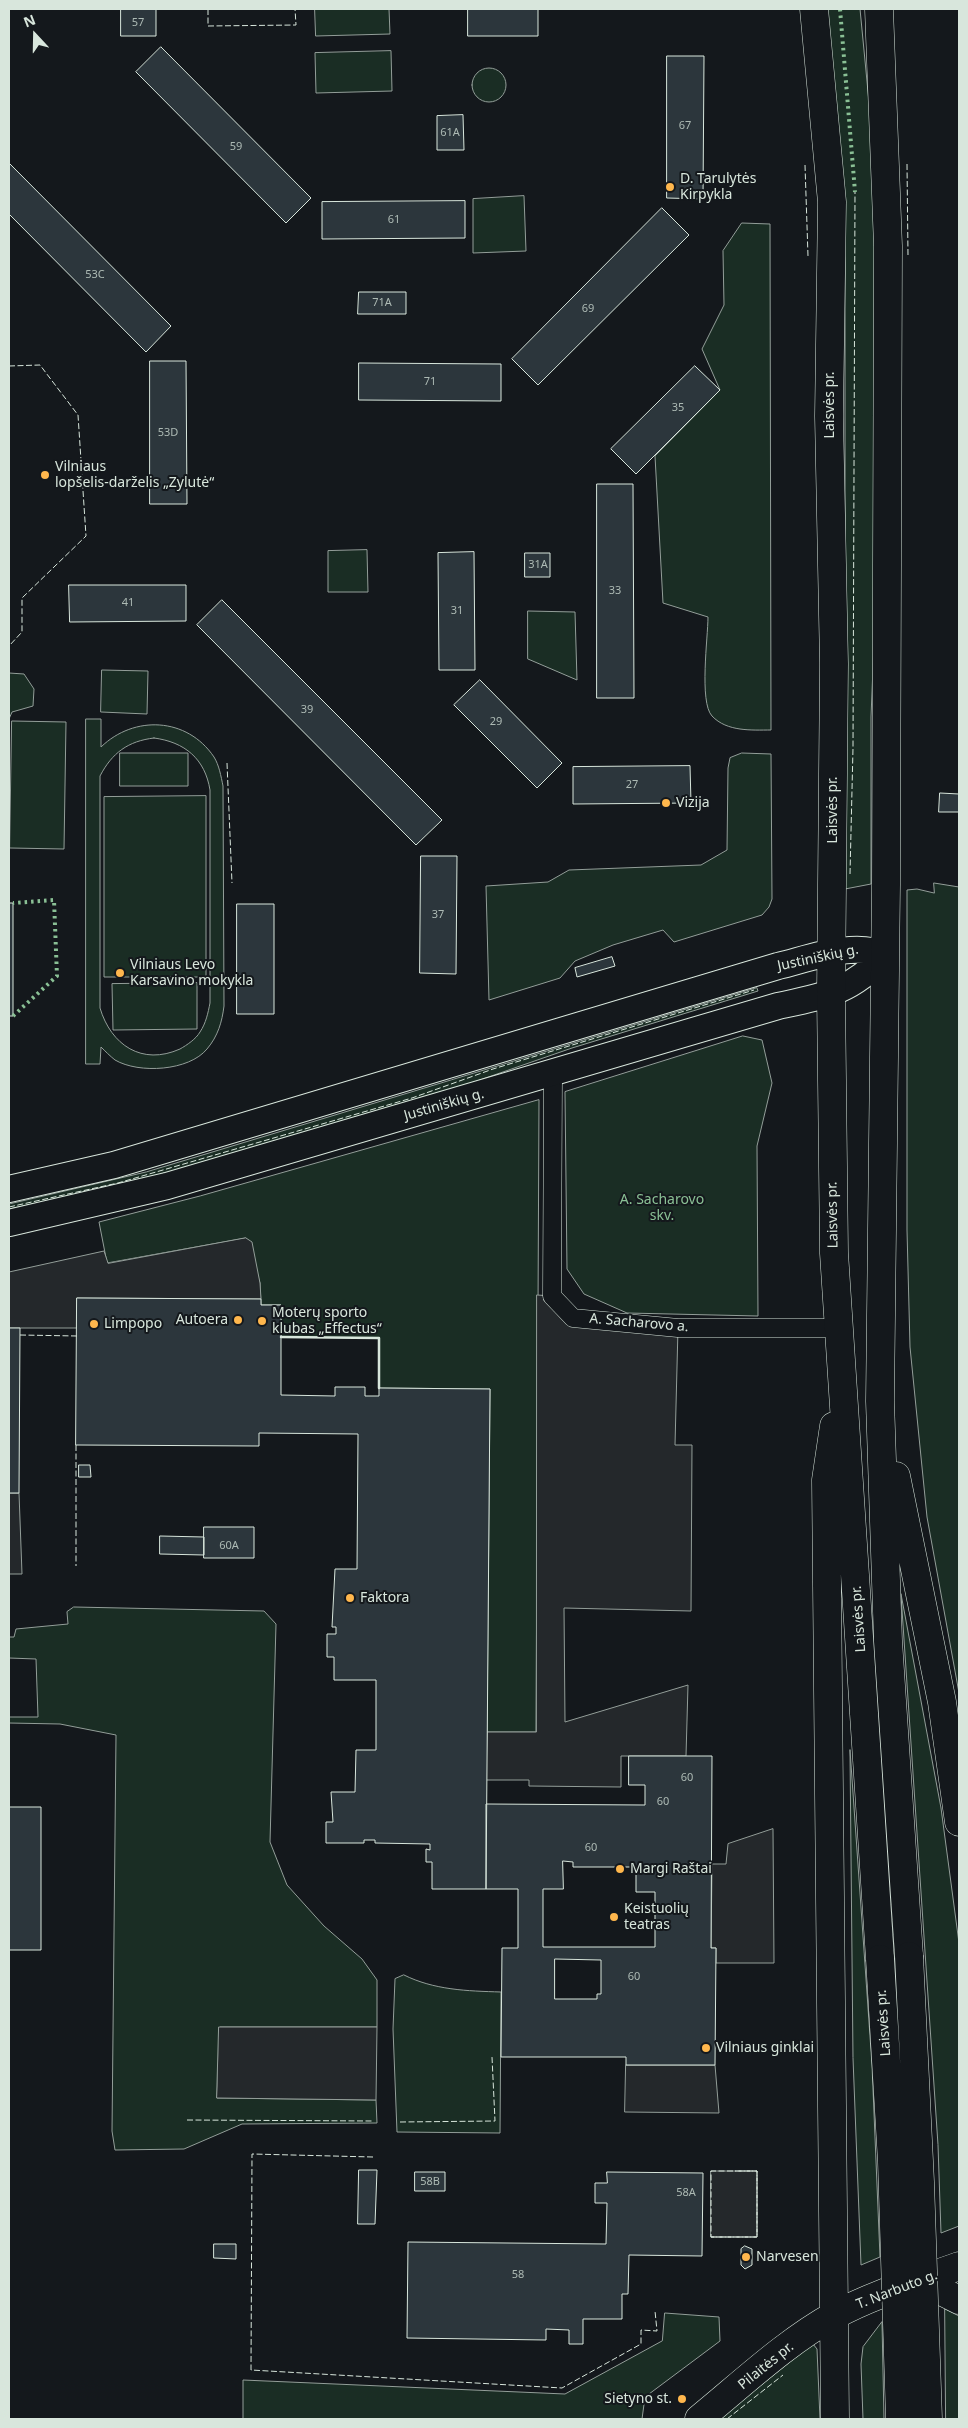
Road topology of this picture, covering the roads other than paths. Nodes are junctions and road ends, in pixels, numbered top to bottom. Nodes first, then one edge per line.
1 (814, 9) edge
2 (880, 9) edge
3 (831, 954) junction
4 (885, 955) junction
5 (831, 994) junction
6 (553, 1074) junction
7 (9, 1189) edge
8 (9, 1223) edge
9 (837, 1328) junction
10 (842, 1374) junction
11 (880, 1401) junction
12 (959, 1822) edge
13 (959, 2266) edge
14 (884, 2294) junction
15 (959, 2300) edge
16 (835, 2315) junction
17 (699, 2419) edge
18 (835, 2419) edge
19 (900, 2419) edge
20 (928, 2419) edge

1 - 3 main road, Laisvės pr.
2 - 4 main road, Laisvės pr.
3 - 4 main road, Justiniškių g.
3 - 5 main road, Laisvės pr.
3 - 7 main road, Justiniškių g.
4 - 5 main road, Justiniškių g.
4 - 11 main road, Laisvės pr.
5 - 6 main road, Justiniškių g.
5 - 9 main road, Laisvės pr.
6 - 8 main road, Justiniškių g.
6 - 9 street, A. Sacharovo a.
9 - 10 main road, Laisvės pr.
10 - 16 main road
10 - 19 main road, Laisvės pr., bridge
11 - 12 main road, Laisvės pr.
11 - 20 main road, Laisvės pr., bridge
13 - 14 main road, T. Narbuto g.
14 - 15 main road
14 - 16 main road, T. Narbuto g.
16 - 17 main road, Pilaitės pr.
16 - 18 main road

